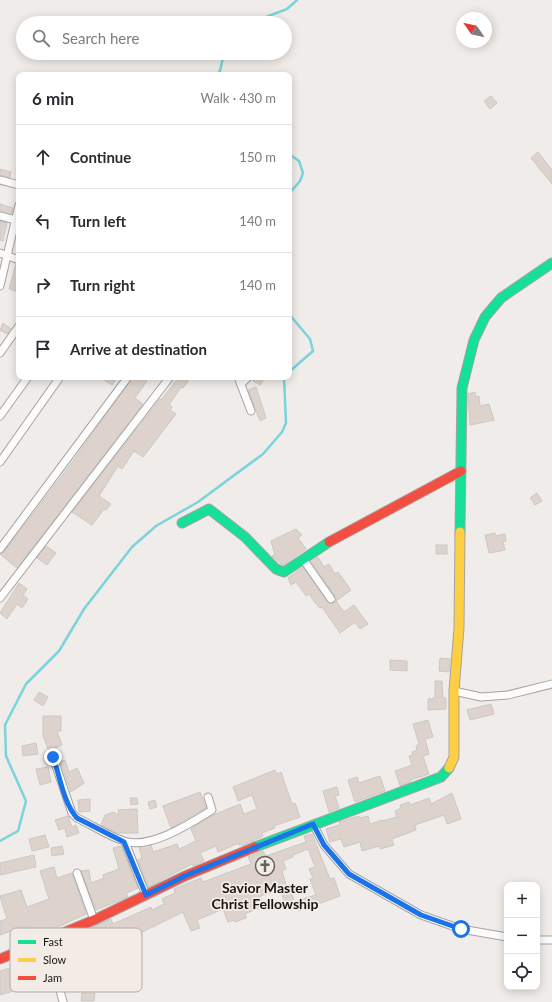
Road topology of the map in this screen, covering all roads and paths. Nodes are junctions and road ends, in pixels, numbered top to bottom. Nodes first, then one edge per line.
1 (0, 180) edge
2 (16, 183) edge
3 (0, 216) edge
4 (16, 220) edge
5 (16, 222) edge
6 (3, 254) edge
7 (16, 259) edge
8 (552, 263) edge
9 (0, 286) edge
10 (16, 330) edge
11 (0, 353) edge
12 (26, 380) edge
13 (58, 380) edge
14 (126, 380) edge
15 (168, 380) edge
16 (239, 380) edge
17 (245, 380) edge
18 (241, 384) junction
19 (251, 411) dead end
20 (0, 416) edge
21 (0, 462) edge
22 (461, 471) junction
23 (182, 523) dead end
24 (0, 549) edge
25 (303, 559) junction
26 (0, 598) edge
27 (331, 599) dead end
28 (552, 684) edge
29 (454, 691) junction
30 (53, 757) dead end
31 (208, 797) dead end
32 (313, 824) junction
33 (124, 842) junction
34 (77, 873) dead end
35 (146, 895) junction
36 (94, 920) junction
37 (75, 928) edge
38 (504, 937) edge
39 (540, 940) edge
40 (552, 940) edge
41 (10, 955) edge
42 (0, 959) edge
43 (60, 992) edge
44 (63, 1002) edge

1 - 2 street
3 - 4 street
5 - 6 street
6 - 7 street
6 - 9 street
8 - 22 street
10 - 11 street
12 - 20 street
13 - 21 street
14 - 24 street
15 - 26 street
16 - 18 street
17 - 18 street
18 - 19 street
22 - 25 street
22 - 29 street
23 - 25 street
25 - 27 street
28 - 29 street
29 - 32 street
30 - 33 street
31 - 33 street
32 - 35 street
32 - 38 street
33 - 35 street
34 - 36 street
35 - 36 street
36 - 37 street
39 - 40 street
41 - 42 street
43 - 44 street

